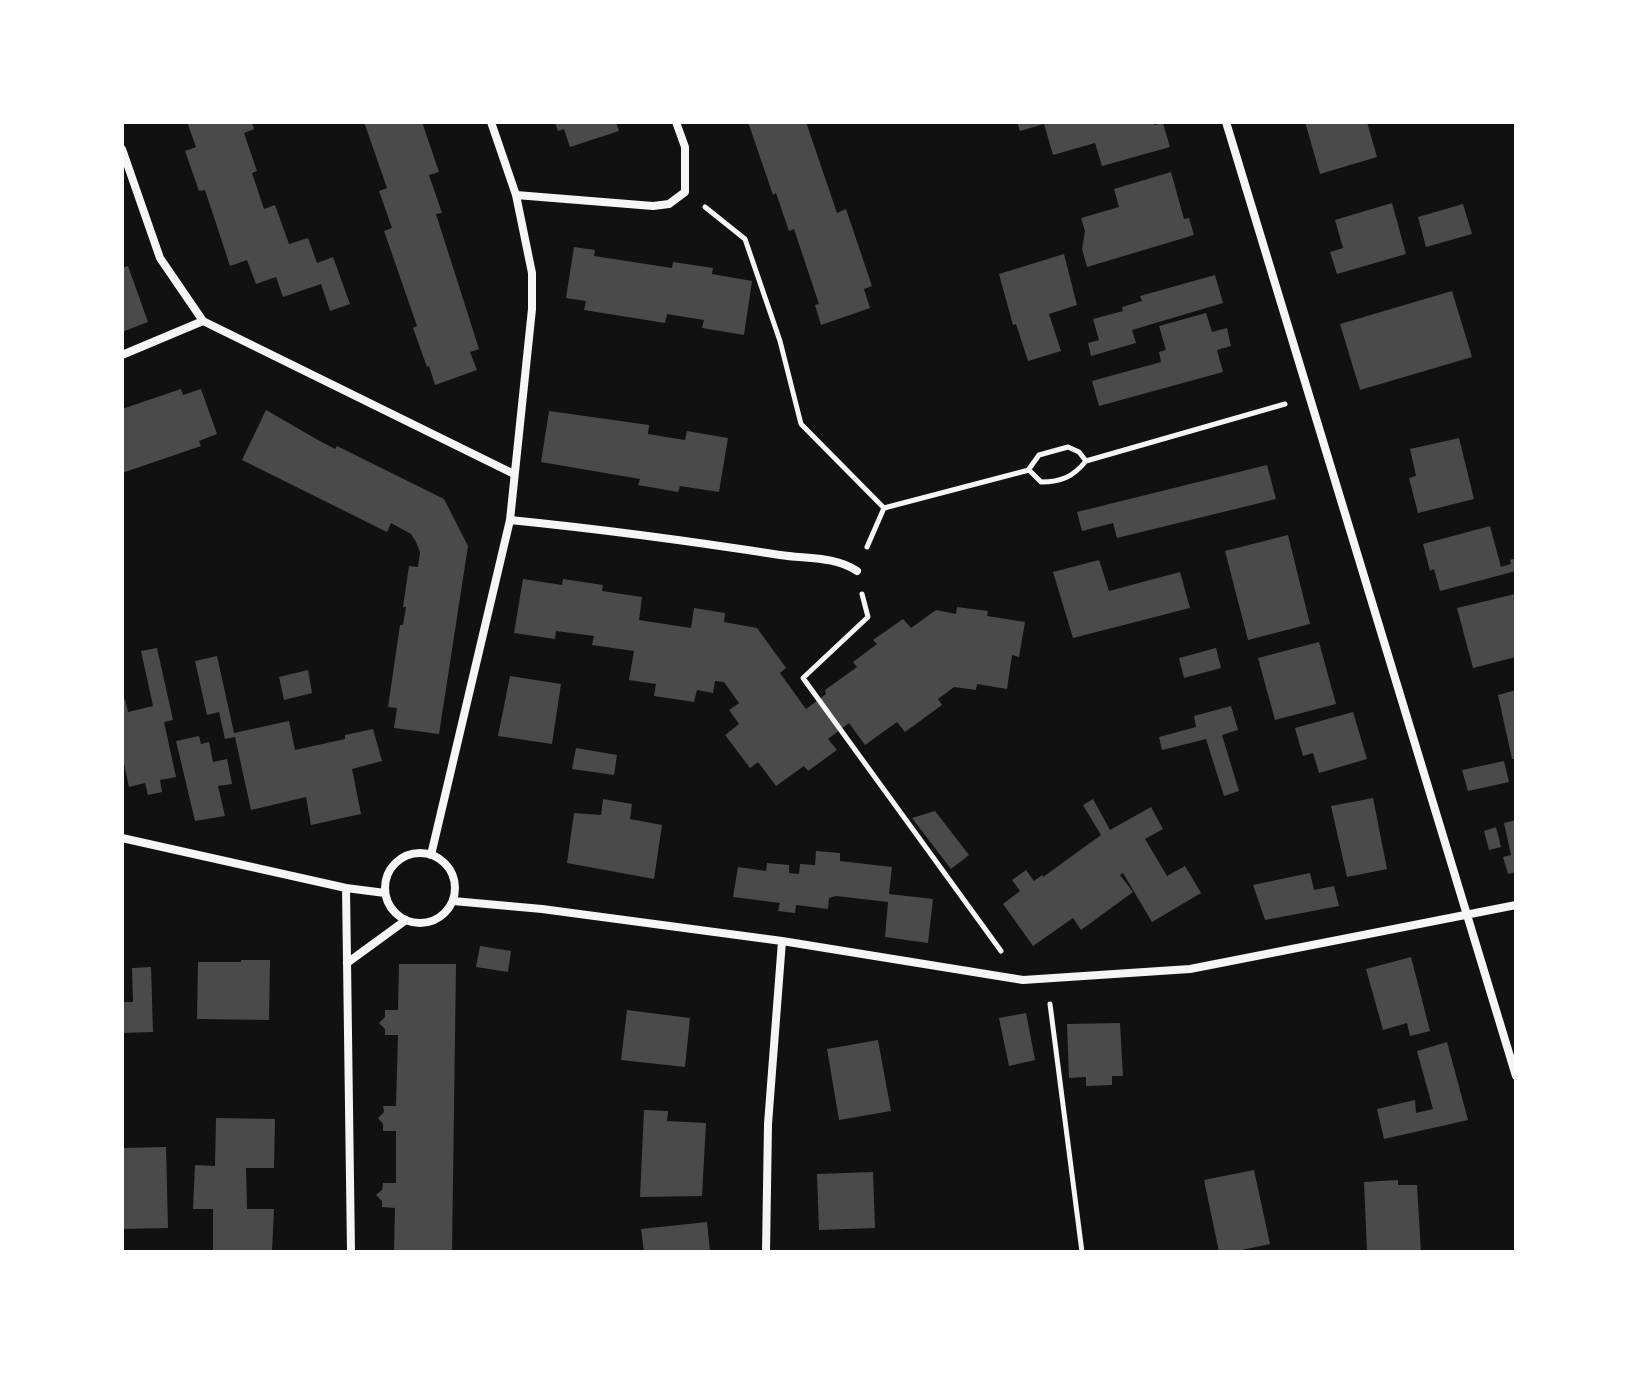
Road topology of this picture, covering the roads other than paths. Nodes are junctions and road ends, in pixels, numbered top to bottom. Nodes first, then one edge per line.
1 (491, 122) edge
2 (676, 122) edge
3 (1226, 122) edge
4 (122, 149) edge
5 (516, 195) junction
6 (203, 321) junction
7 (122, 355) edge
8 (514, 474) junction
9 (510, 520) junction
10 (857, 571) road end
11 (122, 838) edge
12 (431, 855) junction
13 (346, 888) junction
14 (385, 893) junction
15 (453, 901) junction
16 (1516, 905) edge
17 (1467, 914) junction
18 (406, 920) junction
19 (782, 941) junction
20 (347, 963) junction
21 (1516, 1076) edge
22 (351, 1252) edge
23 (766, 1252) edge

1 - 5 street
2 - 5 street
3 - 17 street
4 - 6 street
5 - 8 street
6 - 7 street
6 - 8 street
8 - 9 street
9 - 10 street
9 - 12 street
11 - 13 street
12 - 14 street
12 - 15 street
13 - 14 street
13 - 20 street
14 - 18 street
15 - 18 street
15 - 19 street
16 - 17 street
17 - 19 street
17 - 21 street
18 - 20 street
19 - 23 street
20 - 22 street

